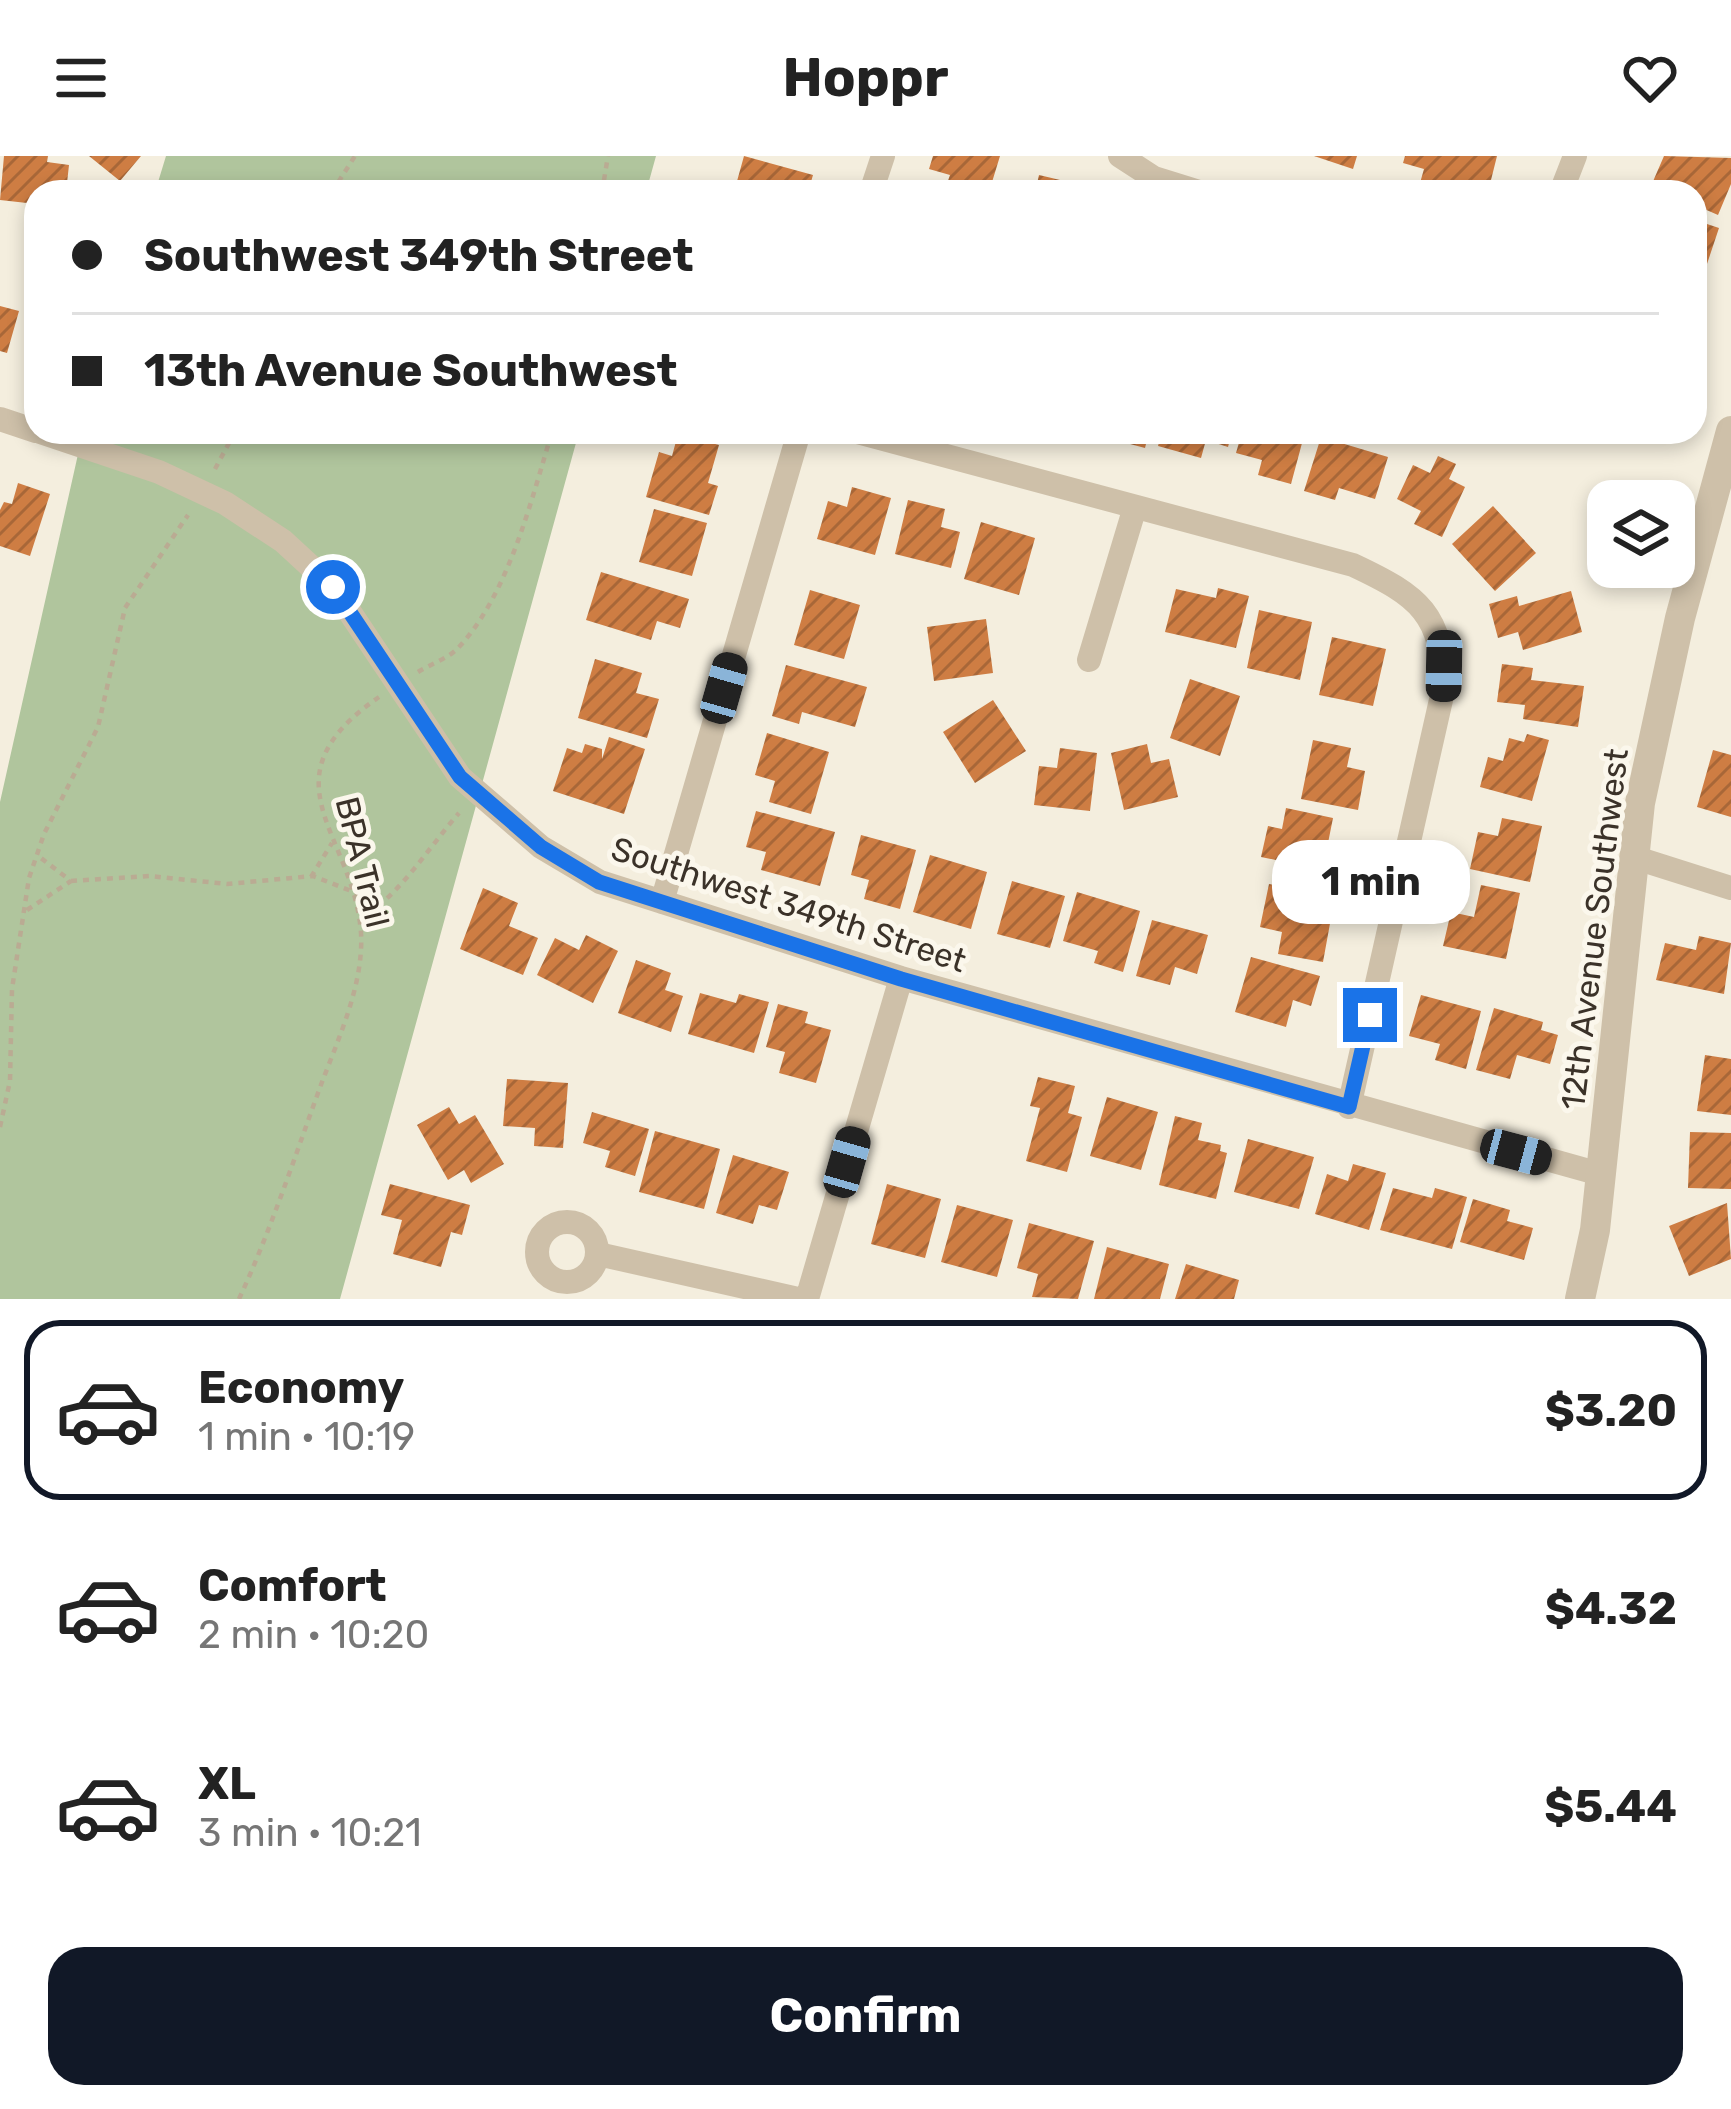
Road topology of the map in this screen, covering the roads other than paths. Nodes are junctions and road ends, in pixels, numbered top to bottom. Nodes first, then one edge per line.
1 (1120, 156) edge
2 (1160, 180) edge
3 (1731, 431) edge
4 (73, 444) edge
5 (796, 444) edge
6 (901, 444) edge
7 (1725, 476) edge
8 (1135, 507) junction
9 (1089, 659) dead end
10 (1633, 857) junction
11 (1731, 888) edge
12 (662, 902) junction
13 (901, 979) junction
14 (1349, 1107) junction
15 (1600, 1174) junction
16 (598, 1254) dead end
17 (802, 1299) edge
18 (1580, 1299) edge

1 - 2 street
3 - 7 street, 12th Avenue Southwest
4 - 12 street, Southwest 349th Street
5 - 12 street
6 - 8 street
7 - 10 street, 12th Avenue Southwest
8 - 9 street
8 - 14 street
10 - 11 street
10 - 15 street, 12th Avenue Southwest
12 - 13 street, Southwest 349th Street
13 - 14 street, Southwest 349th Street
13 - 17 street
14 - 15 street, Southwest 349th Street
15 - 18 street, 12th Avenue Southwest
16 - 17 street

